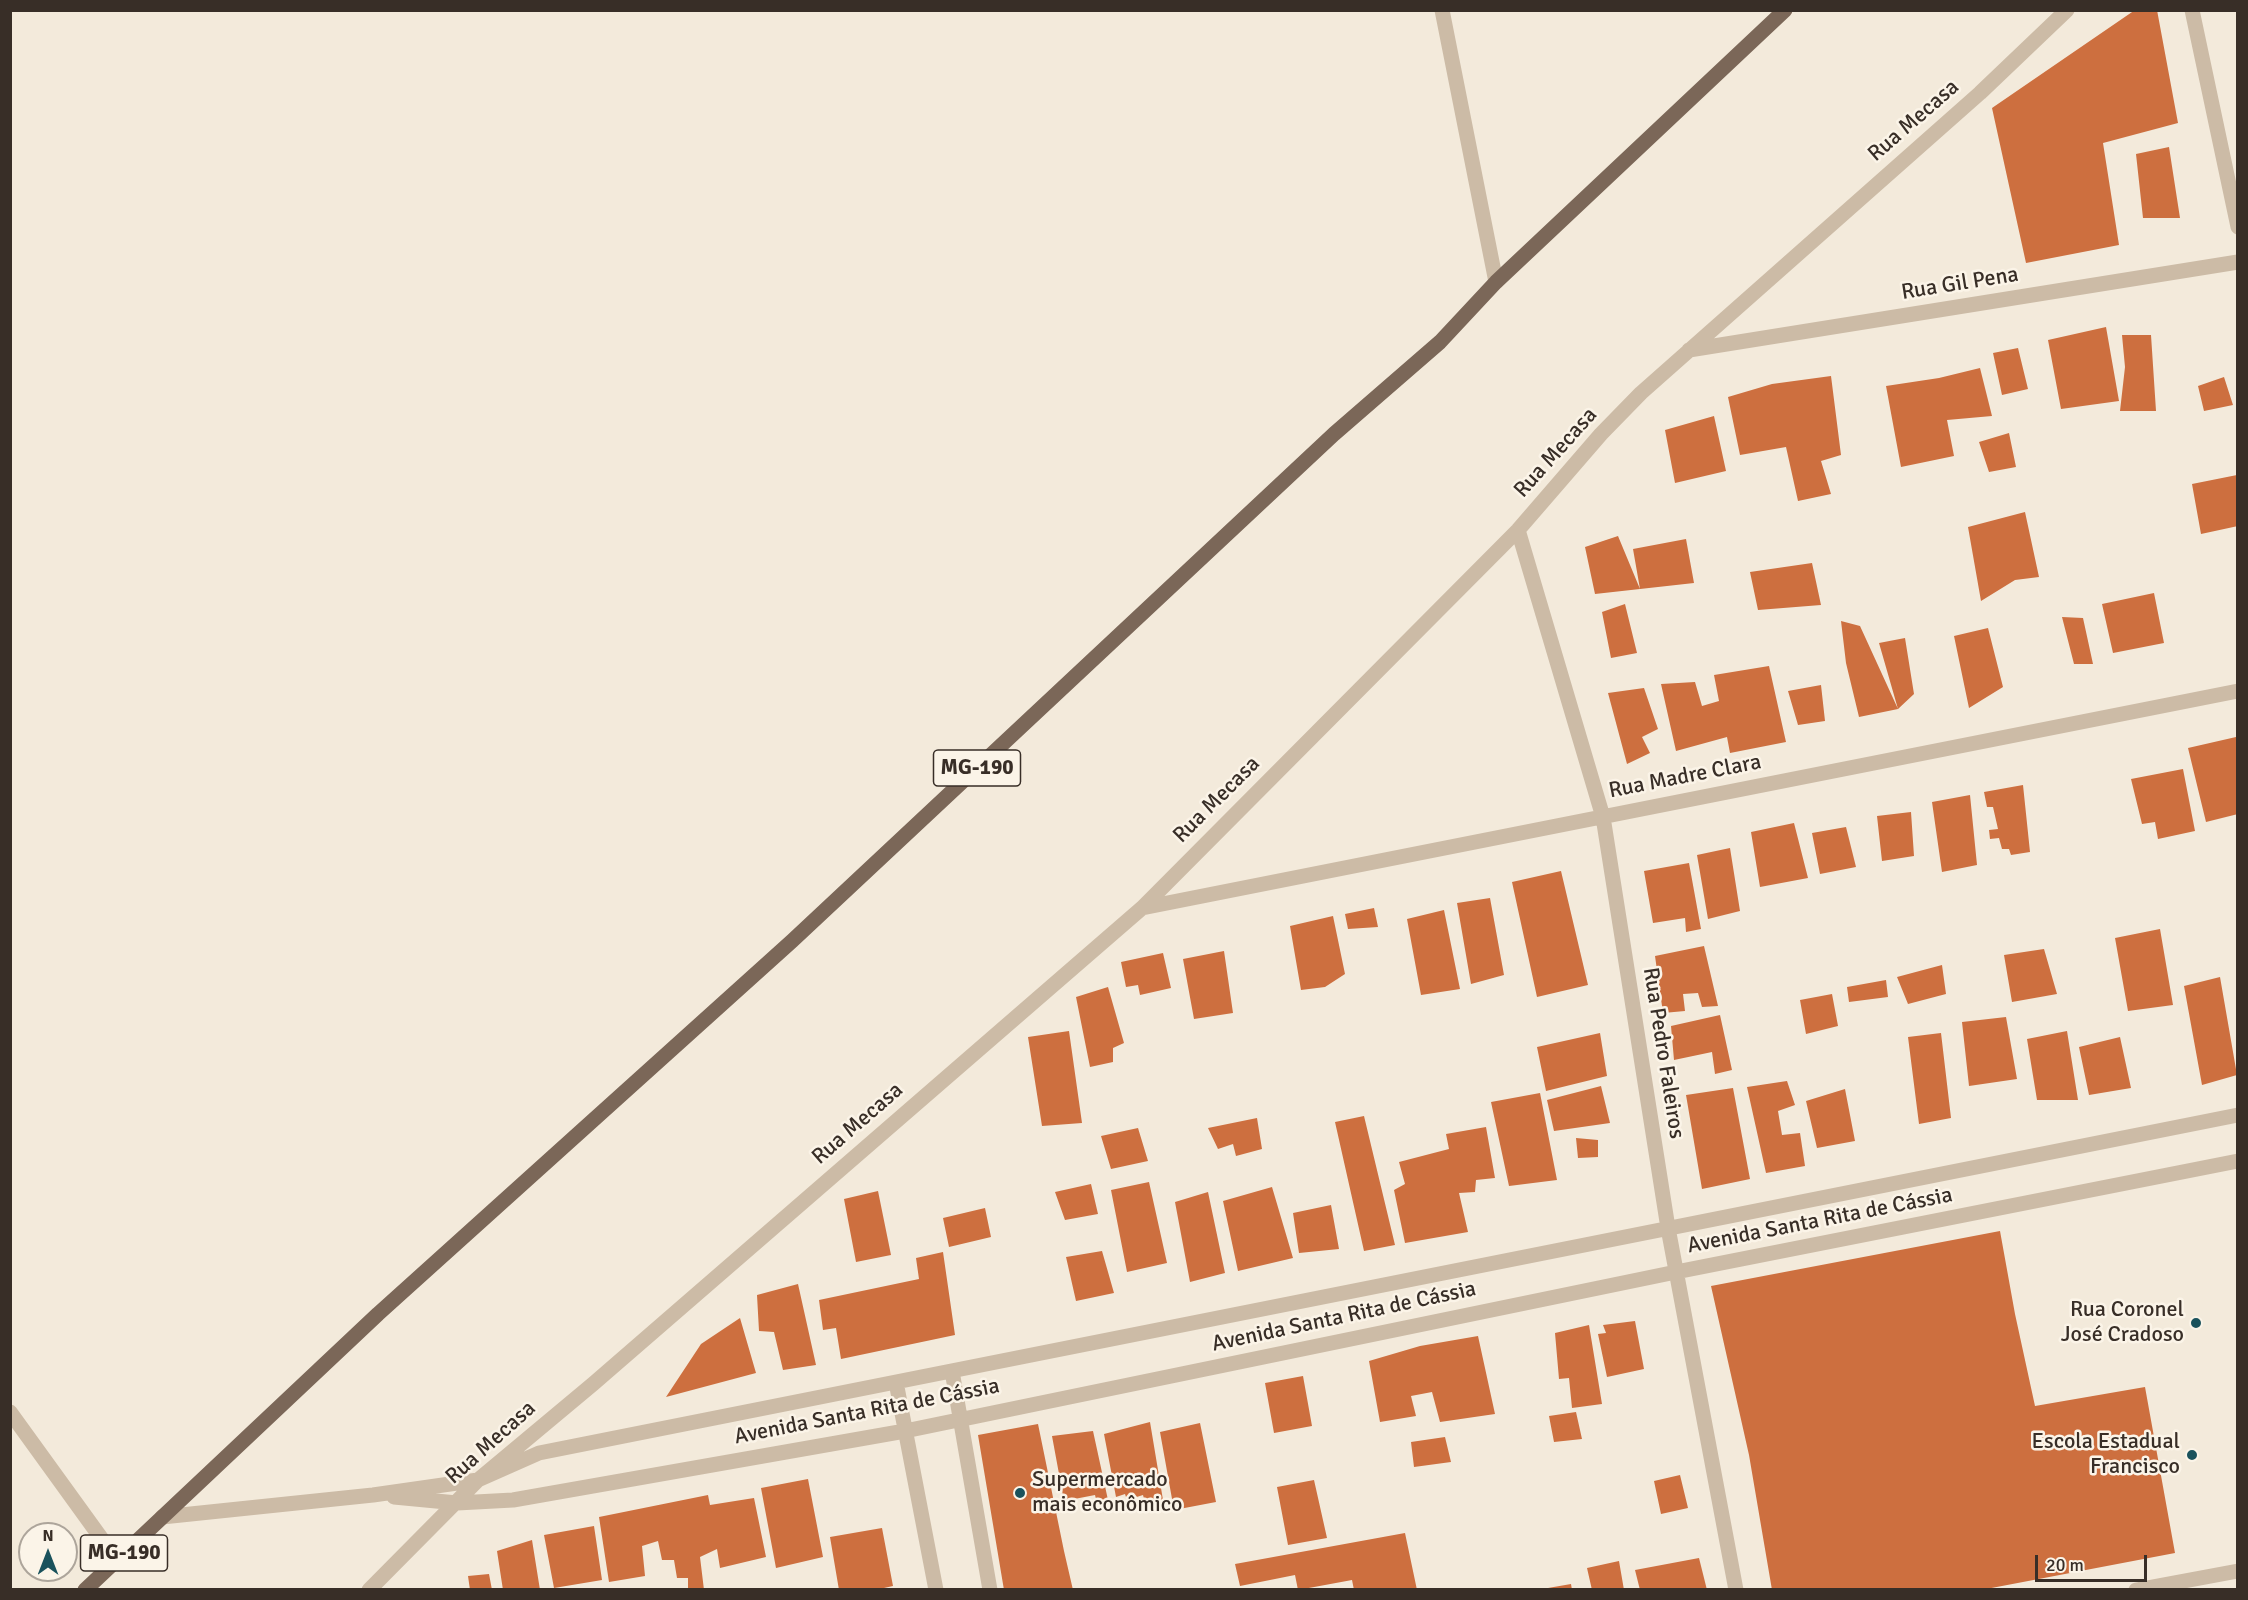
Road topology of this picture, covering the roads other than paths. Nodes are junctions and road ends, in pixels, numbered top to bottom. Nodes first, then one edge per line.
1 (1442, 10) edge
2 (1785, 10) edge
3 (2067, 10) edge
4 (2192, 10) edge
5 (2238, 227) edge
6 (2238, 262) edge
7 (1496, 282) junction
8 (1689, 350) junction
9 (1518, 530) junction
10 (2238, 691) edge
11 (1603, 817) junction
12 (1142, 908) junction
13 (2238, 1114) edge
14 (2238, 1161) edge
15 (1668, 1228) junction
16 (1676, 1272) junction
17 (952, 1371) junction
18 (896, 1382) junction
19 (10, 1412) edge
20 (960, 1418) junction
21 (905, 1431) junction
22 (478, 1480) junction
23 (373, 1495) junction
24 (457, 1503) junction
25 (162, 1517) junction
26 (117, 1560) junction
27 (2238, 1571) edge
28 (85, 1590) edge
29 (369, 1590) edge
30 (936, 1590) edge
31 (990, 1590) edge
32 (1737, 1590) edge
33 (2136, 1590) edge

1 - 7 street
2 - 7 main road, MG-190
3 - 8 street, Rua Mecasa
4 - 5 street
6 - 8 street, Rua Gil Pena
7 - 25 main road, MG-190
8 - 9 street, Rua Mecasa
9 - 11 street, Rua Pedro Faleiros
9 - 12 street, Rua Mecasa
10 - 11 street, Rua Madre Clara
11 - 12 street, Rua Madre Clara
11 - 15 street, Rua Pedro Faleiros
12 - 22 street, Rua Mecasa
13 - 15 street, Avenida Santa Rita de Cássia
14 - 16 street, Avenida Santa Rita de Cássia
15 - 16 street, Rua Pedro Faleiros
15 - 17 street, Avenida Santa Rita de Cássia
16 - 20 street, Avenida Santa Rita de Cássia
16 - 32 street, Rua Pedro Faleiros
17 - 18 street, Avenida Santa Rita de Cássia
17 - 20 street
18 - 21 street
18 - 22 street, Avenida Santa Rita de Cássia
19 - 26 street
20 - 21 street, Avenida Santa Rita de Cássia
20 - 31 street
21 - 24 street, Avenida Santa Rita de Cássia
21 - 30 street
22 - 23 street
22 - 24 street, Rua Mecasa
23 - 24 street, Avenida Santa Rita de Cássia
23 - 25 street
24 - 29 street, Rua Mecasa
25 - 26 main road, MG-190
26 - 28 main road, MG-190
27 - 33 street

